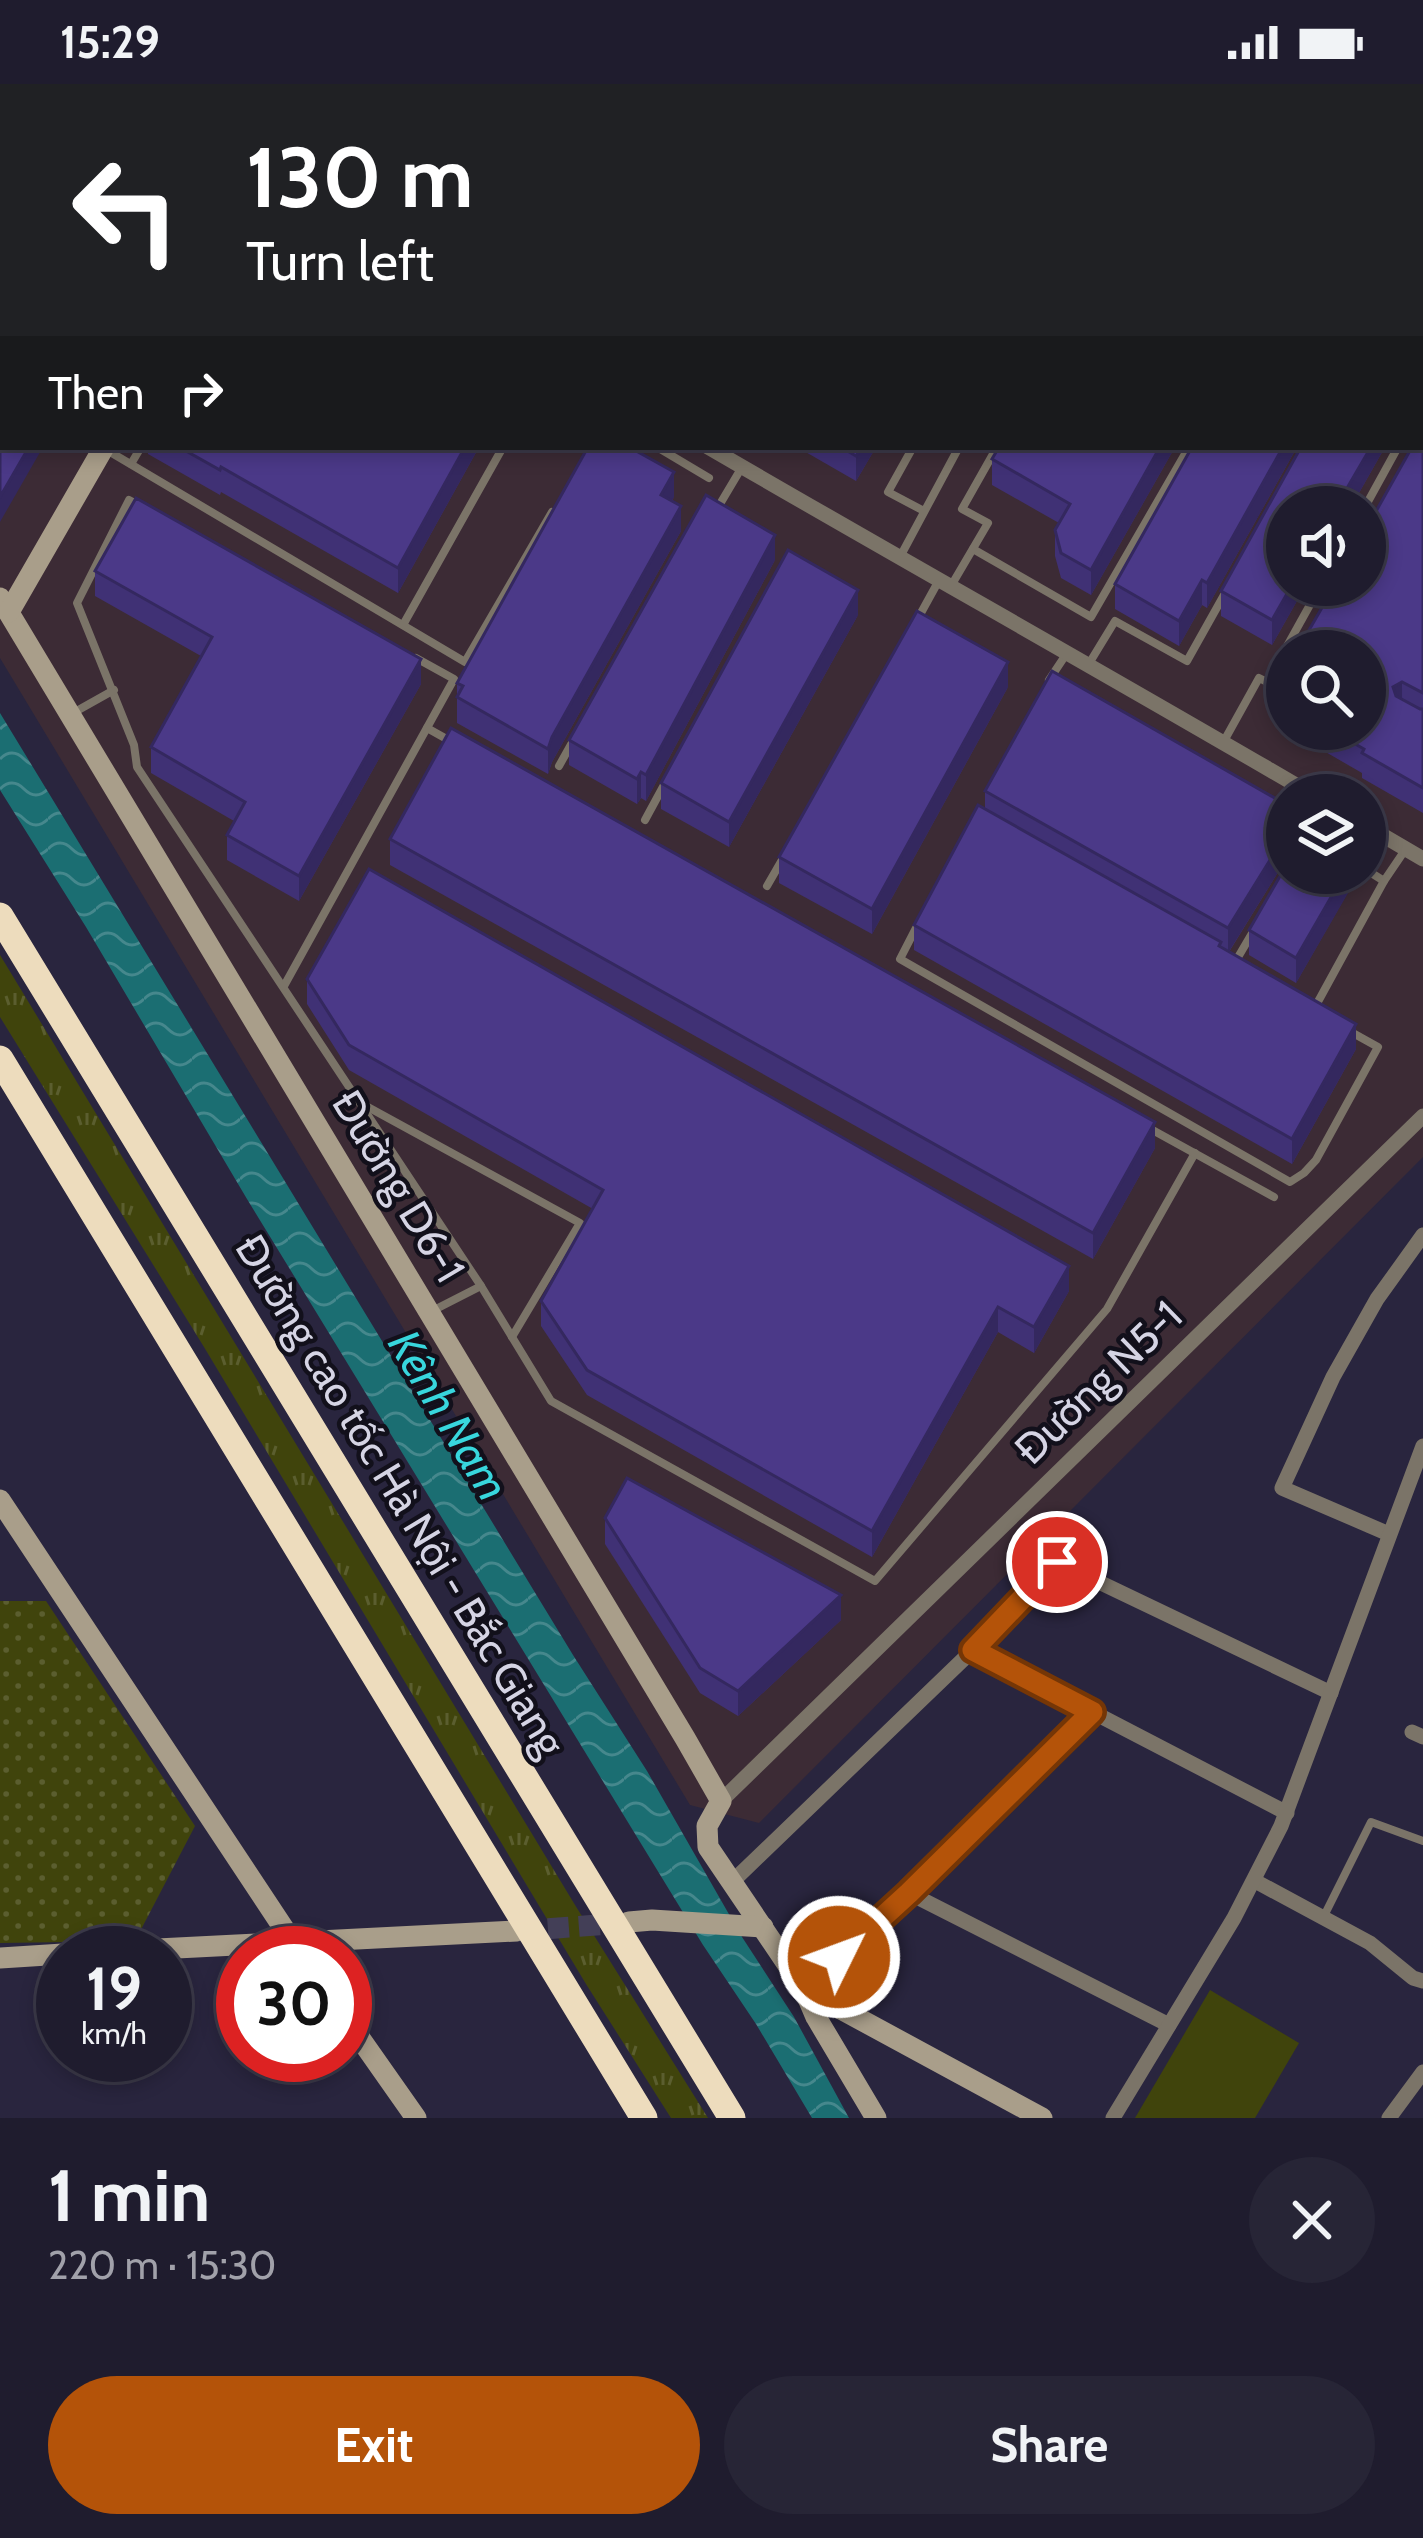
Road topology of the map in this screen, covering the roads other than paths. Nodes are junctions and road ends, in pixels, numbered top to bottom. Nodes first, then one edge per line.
1 (103, 450) edge
2 (107, 450) edge
3 (139, 450) edge
4 (501, 450) edge
5 (662, 450) edge
6 (713, 450) edge
7 (911, 450) edge
8 (957, 450) edge
9 (996, 450) edge
10 (1187, 450) edge
11 (1396, 450) edge
12 (131, 464) junction
13 (742, 467) junction
14 (709, 478) dead end
15 (1377, 486) edge
16 (705, 504) edge
17 (556, 506) edge
18 (149, 511) edge
19 (716, 511) junction
20 (924, 511) junction
21 (734, 521) edge
22 (973, 549) junction
23 (899, 558) junction
24 (1230, 583) edge
25 (944, 584) junction
26 (4, 605) edge
27 (1309, 606) edge
28 (916, 622) edge
29 (403, 625) junction
30 (1068, 652) junction
31 (413, 656) edge
32 (1089, 664) junction
33 (1046, 684) edge
34 (114, 690) junction
35 (69, 715) junction
36 (581, 726) edge
37 (427, 728) junction
38 (1223, 742) junction
39 (469, 751) edge
40 (559, 766) dead end
41 (1277, 774) edge
42 (668, 779) edge
43 (645, 820) dead end
44 (1386, 837) edge
45 (790, 845) edge
46 (1406, 849) junction
47 (1423, 859) edge
48 (1386, 878) edge
49 (767, 886) dead end
50 (1377, 894) edge
51 (0, 916) edge
52 (921, 919) edge
53 (1255, 928) edge
54 (1233, 965) edge
55 (284, 986) junction
56 (1329, 1019) edge
57 (1346, 1029) edge
58 (0, 1059) edge
59 (361, 1102) junction
60 (1423, 1116) edge
61 (1133, 1119) edge
62 (1195, 1153) junction
63 (1274, 1197) dead end
64 (1423, 1235) edge
65 (481, 1286) junction
66 (430, 1312) junction
67 (512, 1337) junction
68 (1423, 1447) edge
69 (0, 1500) edge
70 (1389, 1534) junction
71 (973, 1650) junction
72 (1331, 1693) junction
73 (1092, 1712) junction
74 (721, 1801) junction
75 (1287, 1813) junction
76 (1423, 1840) edge
77 (733, 1881) junction
78 (1255, 1881) junction
79 (909, 1893) junction
80 (1323, 1918) junction
81 (629, 1922) tunnel mouth
82 (282, 1926) edge
83 (763, 1927) junction
84 (517, 1931) tunnel mouth
85 (372, 1941) edge
86 (36, 1956) edge
87 (0, 1958) edge
88 (1423, 1981) edge
89 (804, 1988) junction
90 (1169, 2025) junction
91 (372, 2055) edge
92 (1420, 2084) edge
93 (416, 2118) edge
94 (644, 2118) edge
95 (732, 2118) edge
96 (876, 2118) edge
97 (1042, 2118) edge
98 (1113, 2118) edge
99 (1389, 2118) edge

1 - 26 street
2 - 12 lane
3 - 12 lane
4 - 29 lane
5 - 14 lane
6 - 13 street
7 - 20 lane
8 - 20 lane
9 - 22 lane
10 - 22 lane
11 - 15 lane
12 - 29 lane
13 - 19 lane
13 - 23 street
16 - 19 lane
17 - 29 lane
18 - 34 lane
19 - 21 lane
20 - 23 lane
22 - 25 lane
23 - 25 street
24 - 32 lane
25 - 28 lane
25 - 30 street
26 - 35 street, Đường D6-1
27 - 38 lane
30 - 32 street
30 - 33 lane
31 - 37 lane
32 - 38 street
34 - 35 lane
34 - 55 lane
35 - 66 street, Đường D6-1
36 - 40 lane
37 - 39 lane
37 - 55 lane
38 - 41 street
42 - 43 lane
44 - 46 street
45 - 49 lane
46 - 47 street
46 - 48 lane
50 - 56 lane
51 - 95 highway, Đường cao tốc Hà Nội - Bắc Giang
52 - 57 lane
53 - 54 lane
55 - 59 lane
58 - 94 highway
59 - 65 lane
59 - 67 lane
60 - 74 street, Đường N5-1
61 - 62 lane
62 - 63 lane
62 - 67 lane
64 - 70 street
65 - 66 lane
65 - 67 lane
66 - 74 street, Đường D6-1
68 - 70 street
69 - 82 street
70 - 72 street
71 - 72 street
71 - 73 street
71 - 77 street
72 - 75 street
73 - 75 street
73 - 79 street
74 - 77 street
75 - 78 street
76 - 80 lane
77 - 83 street
78 - 80 street
78 - 90 street
79 - 89 street
79 - 90 street
80 - 88 street
81 - 83 street
83 - 89 street
84 - 85 street
86 - 87 street
89 - 96 street
89 - 97 street
90 - 98 street
91 - 93 street
92 - 99 street

